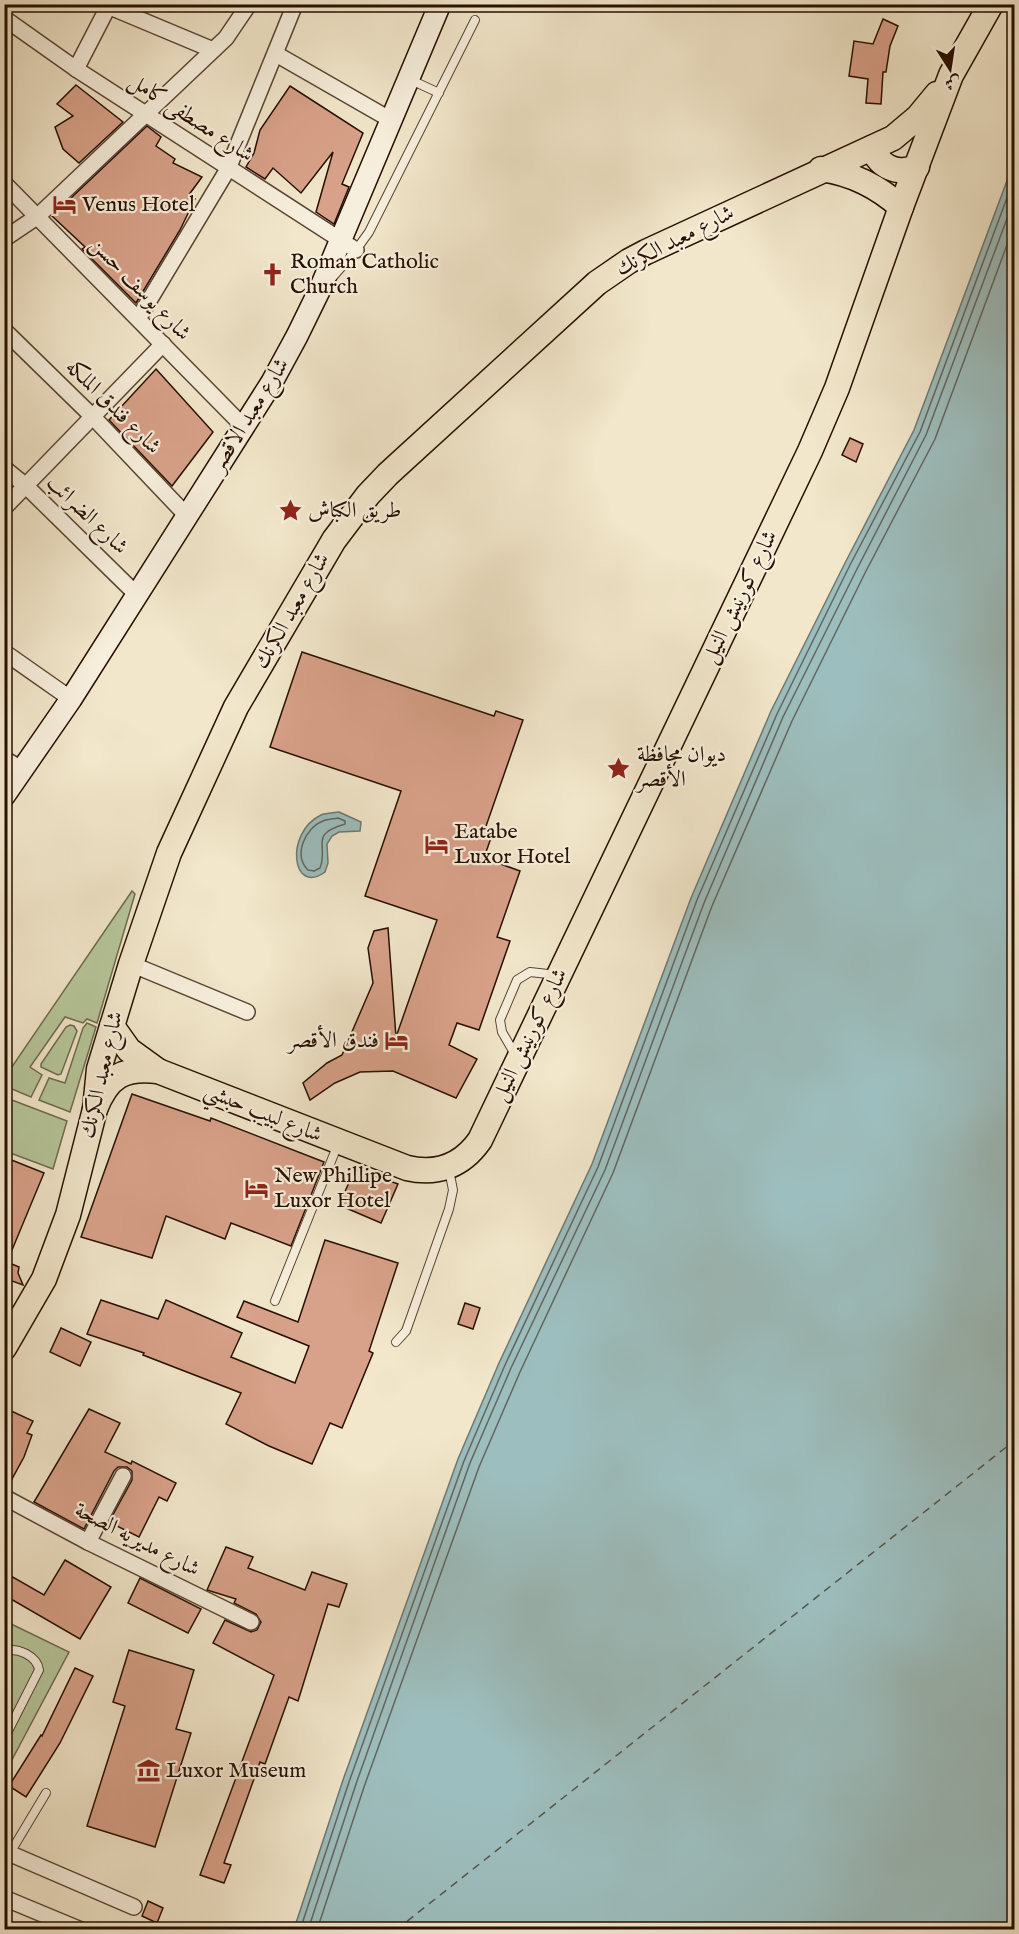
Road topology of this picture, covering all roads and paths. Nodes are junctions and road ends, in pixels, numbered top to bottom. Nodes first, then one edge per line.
1 (249, 4) edge
2 (295, 4) edge
3 (440, 4) edge
4 (991, 4) edge
5 (106, 5) edge
6 (4, 18) edge
7 (475, 20) dead end
8 (213, 50) junction
9 (276, 54) junction
10 (76, 69) junction
11 (951, 75) junction
12 (409, 80) junction
13 (439, 93) junction
14 (145, 114) junction
15 (391, 120) junction
16 (872, 148) junction
17 (917, 167) junction
18 (228, 169) junction
19 (821, 169) junction
20 (4, 183) edge
21 (901, 207) junction
22 (38, 216) junction
23 (4, 239) edge
24 (348, 245) junction
25 (138, 319) junction
26 (4, 330) edge
27 (163, 344) junction
28 (93, 417) junction
29 (244, 427) junction
30 (4, 468) edge
31 (26, 486) junction
32 (4, 508) edge
33 (187, 516) junction
34 (137, 595) junction
35 (4, 652) edge
36 (71, 699) junction
37 (4, 759) edge
38 (24, 770) junction
39 (4, 796) edge
40 (131, 964) junction
41 (559, 975) junction
42 (247, 1012) dead end
43 (112, 1026) junction
44 (518, 1060) junction
45 (158, 1071) junction
46 (95, 1109) junction
47 (338, 1143) junction
48 (448, 1167) junction
49 (275, 1301) dead end
50 (7, 1340) edge
51 (396, 1342) dead end
52 (123, 1476) dead end
53 (4, 1497) edge
54 (88, 1542) junction
55 (251, 1622) dead end
56 (4, 1651) edge
57 (4, 1739) edge
58 (46, 1793) dead end
59 (7, 1852) edge
60 (4, 1898) edge
61 (134, 1907) dead end
62 (81, 1929) edge

1 - 8 street
2 - 9 street
3 - 12 main road, شارع معبد الاقصر
4 - 11 main road, شارع كورنيش النيل
5 - 8 street
5 - 10 street
6 - 10 street, شارع مصطفى كامل
7 - 13 lane
8 - 14 street
9 - 15 street
9 - 18 street
10 - 14 street, شارع مصطفى كامل
11 - 16 main road, شارع معبد الكرنك
11 - 17 main road, شارع كورنيش النيل
12 - 13 lane
12 - 15 main road, شارع معبد الاقصر
13 - 24 lane
14 - 18 street, شارع مصطفى كامل
14 - 22 street
15 - 24 main road, شارع معبد الاقصر
16 - 17 main road
16 - 19 main road, شارع معبد الكرنك
17 - 21 main road, شارع كورنيش النيل
18 - 24 street, شارع مصطفى كامل
18 - 25 street
19 - 21 main road
19 - 40 main road, شارع معبد الكرنك
20 - 22 street, شارع يوسف حسن
21 - 41 main road, شارع كورنيش النيل
22 - 23 street
22 - 25 street, شارع يوسف حسن
24 - 29 main road, شارع معبد الاقصر
25 - 27 street, شارع يوسف حسن
26 - 28 street, شارع فندق الملكه
27 - 28 street
27 - 29 street, شارع يوسف حسن
28 - 31 street
28 - 33 street, شارع فندق الملكه
29 - 33 main road, شارع معبد الاقصر
30 - 31 street, شارع الضرائب
31 - 32 street
31 - 34 street, شارع الضرائب
33 - 34 main road, شارع معبد الاقصر
34 - 36 main road, شارع معبد الاقصر
35 - 36 street
36 - 38 main road, شارع معبد الاقصر
37 - 38 street
38 - 39 main road, شارع معبد الاقصر
40 - 42 street
40 - 43 main road, شارع معبد الكرنك
41 - 44 main road, شارع كورنيش النيل
41 - 44 lane
43 - 45 main road
43 - 46 main road, شارع معبد الكرنك
44 - 48 main road, شارع كورنيش النيل
45 - 46 main road, شارع لبيب حبشي
45 - 47 main road, شارع لبيب حبشي
46 - 50 main road, شارع معبد الكرنك
47 - 48 main road, شارع لبيب حبشي
47 - 49 lane
48 - 51 lane
52 - 54 street
53 - 54 street, شارع مديريه الصحة
54 - 55 street, شارع مديريه الصحة
56 - 57 lane
58 - 59 lane
59 - 61 street
60 - 62 street

